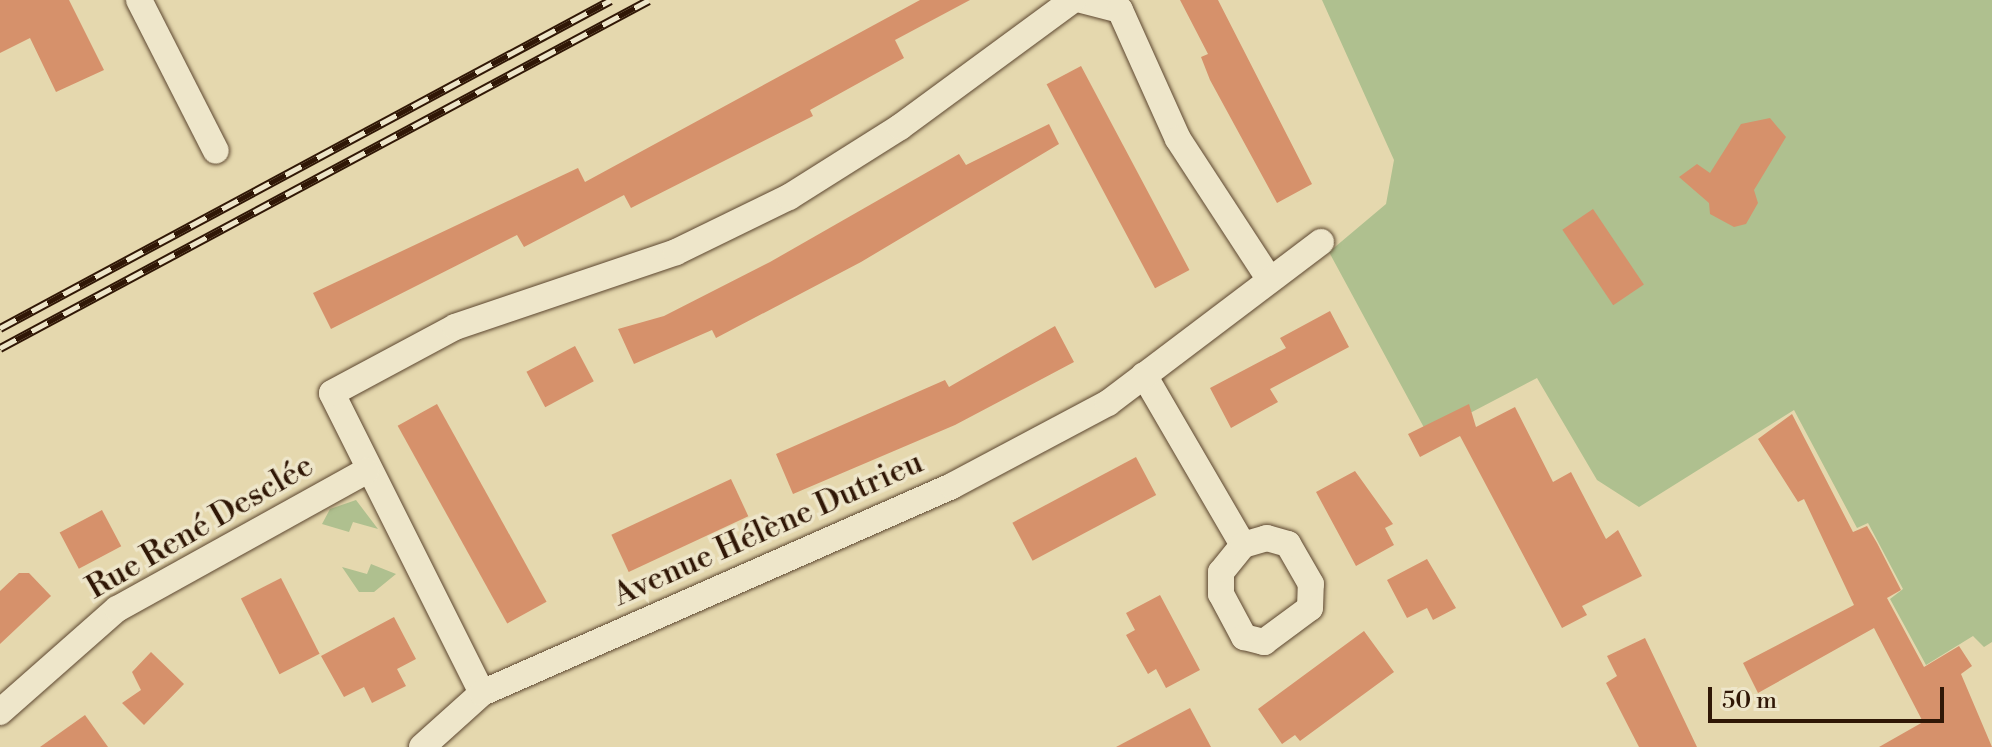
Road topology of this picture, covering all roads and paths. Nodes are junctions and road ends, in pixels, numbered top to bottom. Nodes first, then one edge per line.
1 (139, 0) edge
2 (1073, 0) edge
3 (1081, 0) edge
4 (216, 151) dead end
5 (1321, 242) dead end
6 (1270, 280) junction
7 (1144, 375) junction
8 (366, 471) junction
9 (1243, 545) dead end
10 (482, 693) junction
11 (0, 712) edge
12 (422, 747) edge

1 - 4 street
2 - 8 street
3 - 6 street
5 - 6 street, Avenue Hélène Dutrieu
6 - 7 street, Avenue Hélène Dutrieu
7 - 9 street
7 - 10 street, Avenue Hélène Dutrieu
8 - 10 street
8 - 11 street, Rue René Desclée
10 - 12 street, Avenue Hélène Dutrieu

